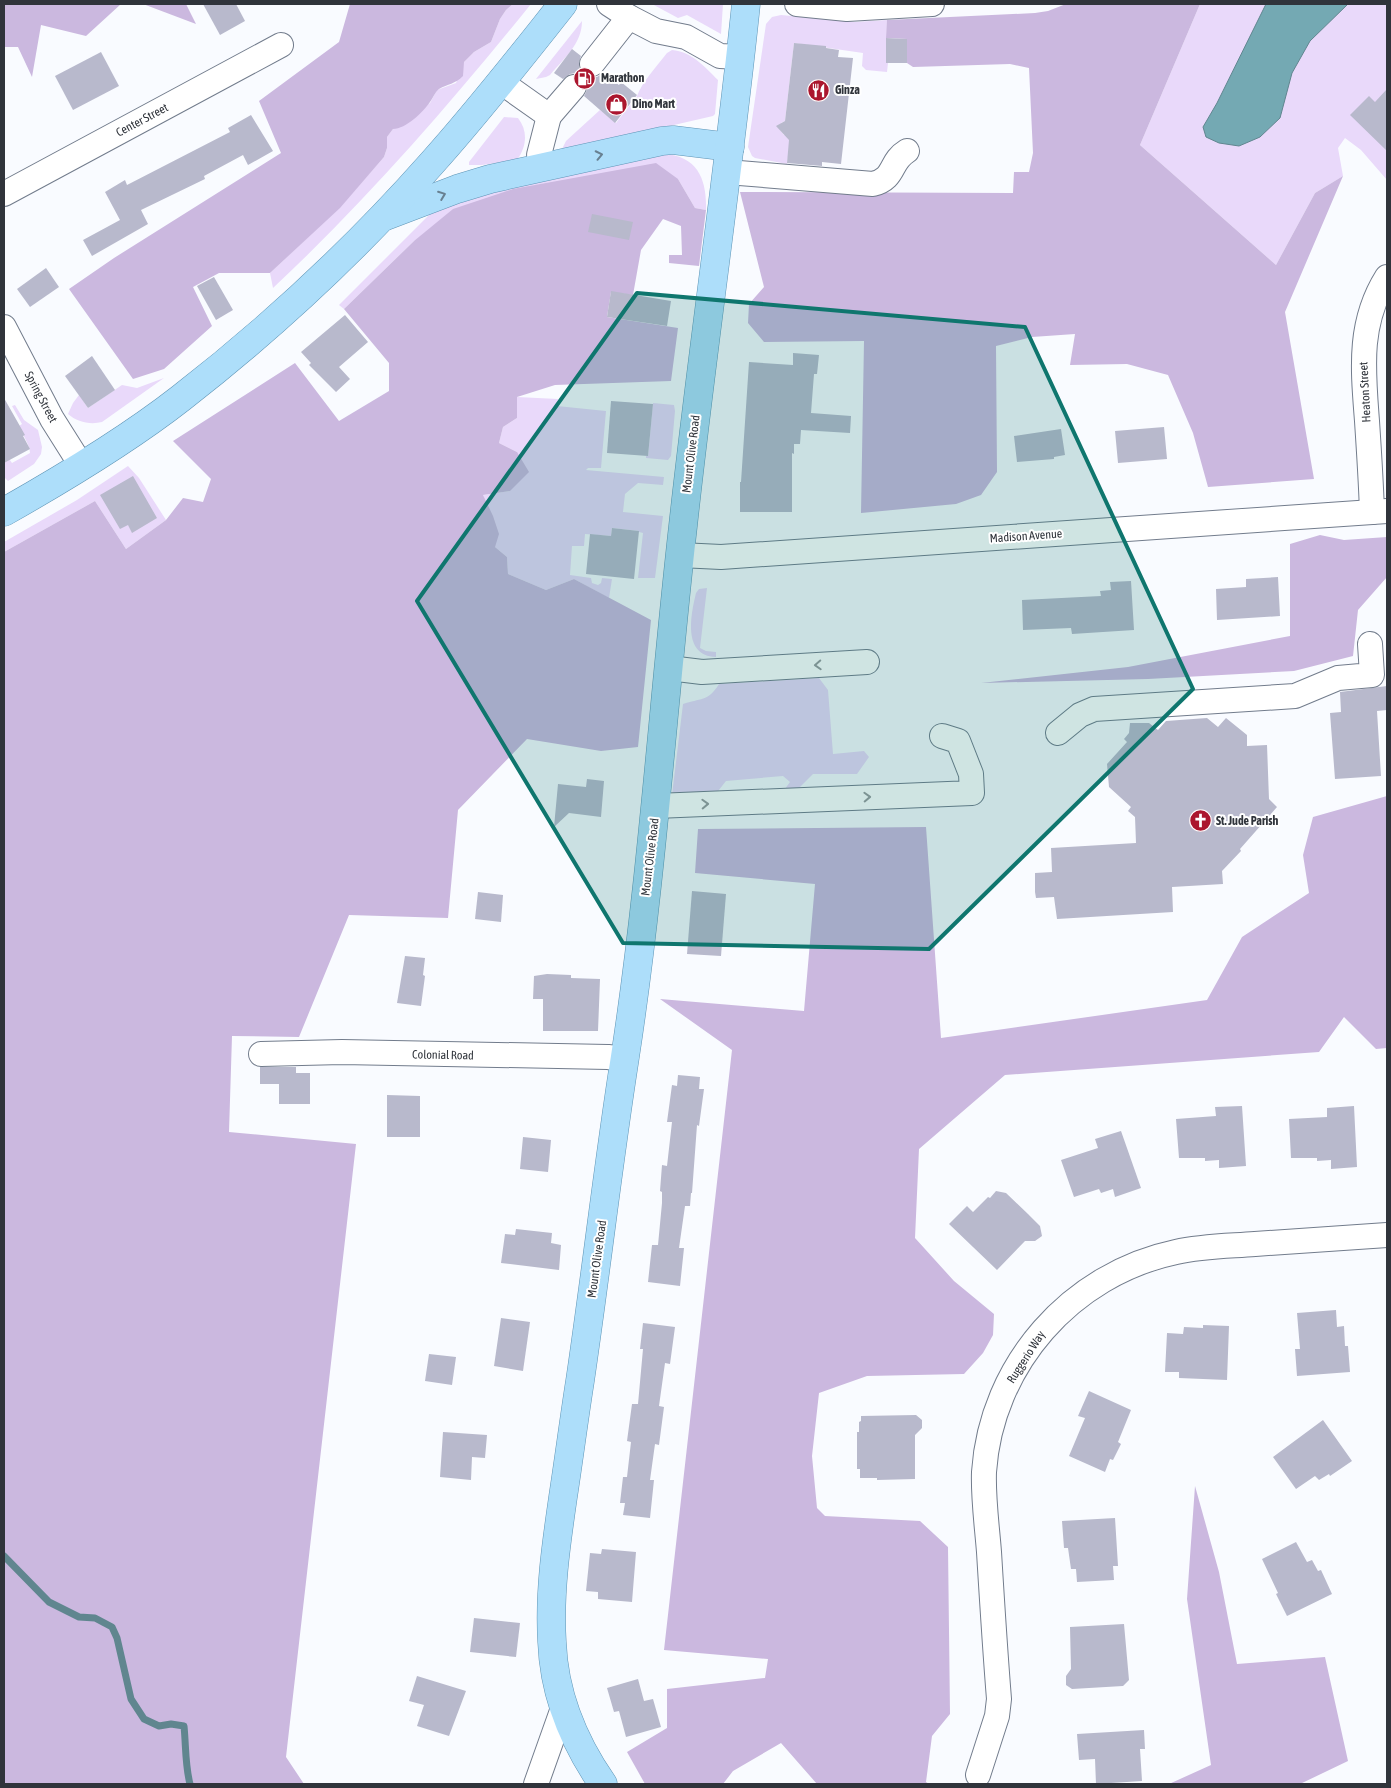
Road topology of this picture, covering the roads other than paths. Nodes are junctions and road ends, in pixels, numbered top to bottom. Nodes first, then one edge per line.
1 (563, 4) edge
2 (609, 4) edge
3 (746, 4) edge
4 (797, 4) edge
5 (932, 4) edge
6 (629, 17) junction
7 (281, 45) dead end
8 (740, 58) junction
9 (592, 64) dead end
10 (501, 82) junction
11 (574, 88) dead end
12 (549, 116) junction
13 (907, 151) dead end
14 (728, 160) junction
15 (541, 167) junction
16 (4, 194) edge
17 (380, 219) junction
18 (1387, 277) edge
19 (4, 327) edge
20 (81, 465) junction
21 (4, 512) edge
22 (1380, 512) edge
23 (680, 555) junction
24 (1370, 644) dead end
25 (867, 662) dead end
26 (669, 668) junction
27 (1058, 734) dead end
28 (942, 736) dead end
29 (656, 806) junction
30 (261, 1054) dead end
31 (624, 1059) junction
32 (1387, 1235) edge
33 (563, 1708) junction
34 (978, 1775) dead end
35 (598, 1776) edge
36 (536, 1784) edge

1 - 10 main road
2 - 6 street
3 - 8 main road, Mount Olive Road
4 - 5 street
6 - 8 street
6 - 9 street
7 - 16 street, Center Street
8 - 14 main road, Mount Olive Road
10 - 12 street
10 - 17 main road
11 - 12 street
12 - 15 street
13 - 14 street
15 -> 14 main road
14 - 23 main road, Mount Olive Road
17 -> 15 main road
17 - 20 main road
18 - 22 street, Heaton Street
19 - 20 street, Spring Street
20 - 21 main road
22 - 23 street, Madison Avenue
23 - 26 main road, Mount Olive Road
24 - 27 street
25 -> 26 street
26 - 29 main road, Mount Olive Road
29 -> 28 street
29 - 31 main road, Mount Olive Road
30 - 31 street, Colonial Road
31 - 33 main road, Mount Olive Road
32 - 34 street, Ruggerio Way
33 - 35 main road, Mount Olive Road
33 - 36 street

